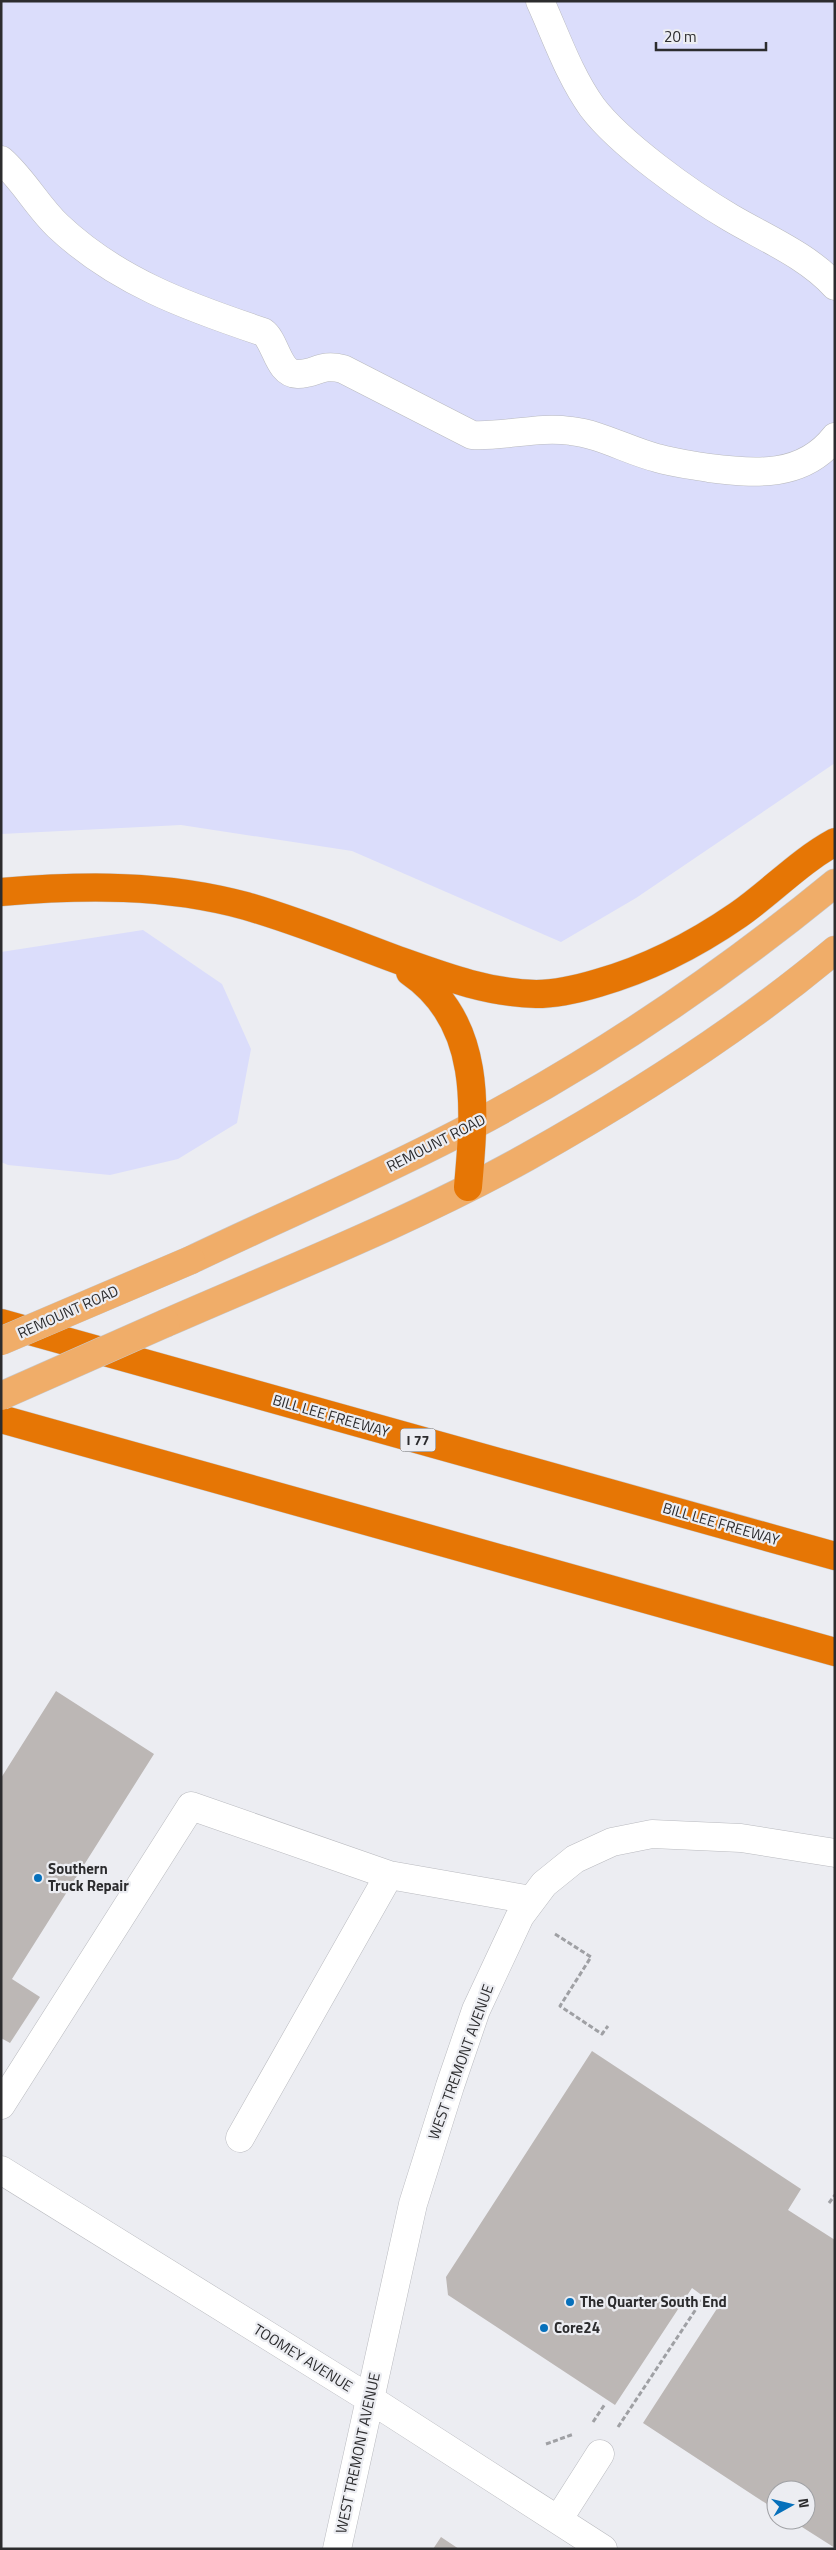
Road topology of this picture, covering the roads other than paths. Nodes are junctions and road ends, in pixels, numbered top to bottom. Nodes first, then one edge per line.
1 (540, 1) edge
2 (1, 160) edge
3 (835, 286) edge
4 (835, 438) edge
5 (835, 842) edge
6 (835, 883) edge
7 (1, 892) edge
8 (835, 950) edge
9 (374, 951) junction
10 (473, 1125) junction
11 (468, 1187) junction
12 (1, 1324) edge
13 (1, 1341) edge
14 (1, 1396) edge
15 (1, 1419) edge
16 (835, 1556) edge
17 (835, 1652) edge
18 (835, 1853) edge
19 (389, 1875) junction
20 (532, 1900) junction
21 (1, 2105) edge
22 (240, 2138) dead end
23 (1, 2170) edge
24 (370, 2399) junction
25 (607, 2444) road end
26 (558, 2520) junction
27 (337, 2549) edge
28 (603, 2549) edge

1 - 3 street
2 - 4 street
5 - 9 highway
6 - 10 main road, REMOUNT ROAD
7 - 9 highway
8 - 11 main road
9 - 10 highway
10 - 11 highway
10 - 13 main road, REMOUNT ROAD, bridge
11 - 14 main road, bridge
12 - 16 highway, BILL LEE FREEWAY / I 77
15 - 17 highway
18 - 20 street, WEST TREMONT AVENUE
19 - 20 street
19 - 21 street
19 - 22 street
20 - 24 street, WEST TREMONT AVENUE
23 - 24 street, TOOMEY AVENUE
24 - 26 street, TOOMEY AVENUE
24 - 27 street, WEST TREMONT AVENUE
25 - 26 street
26 - 28 street, TOOMEY AVENUE

